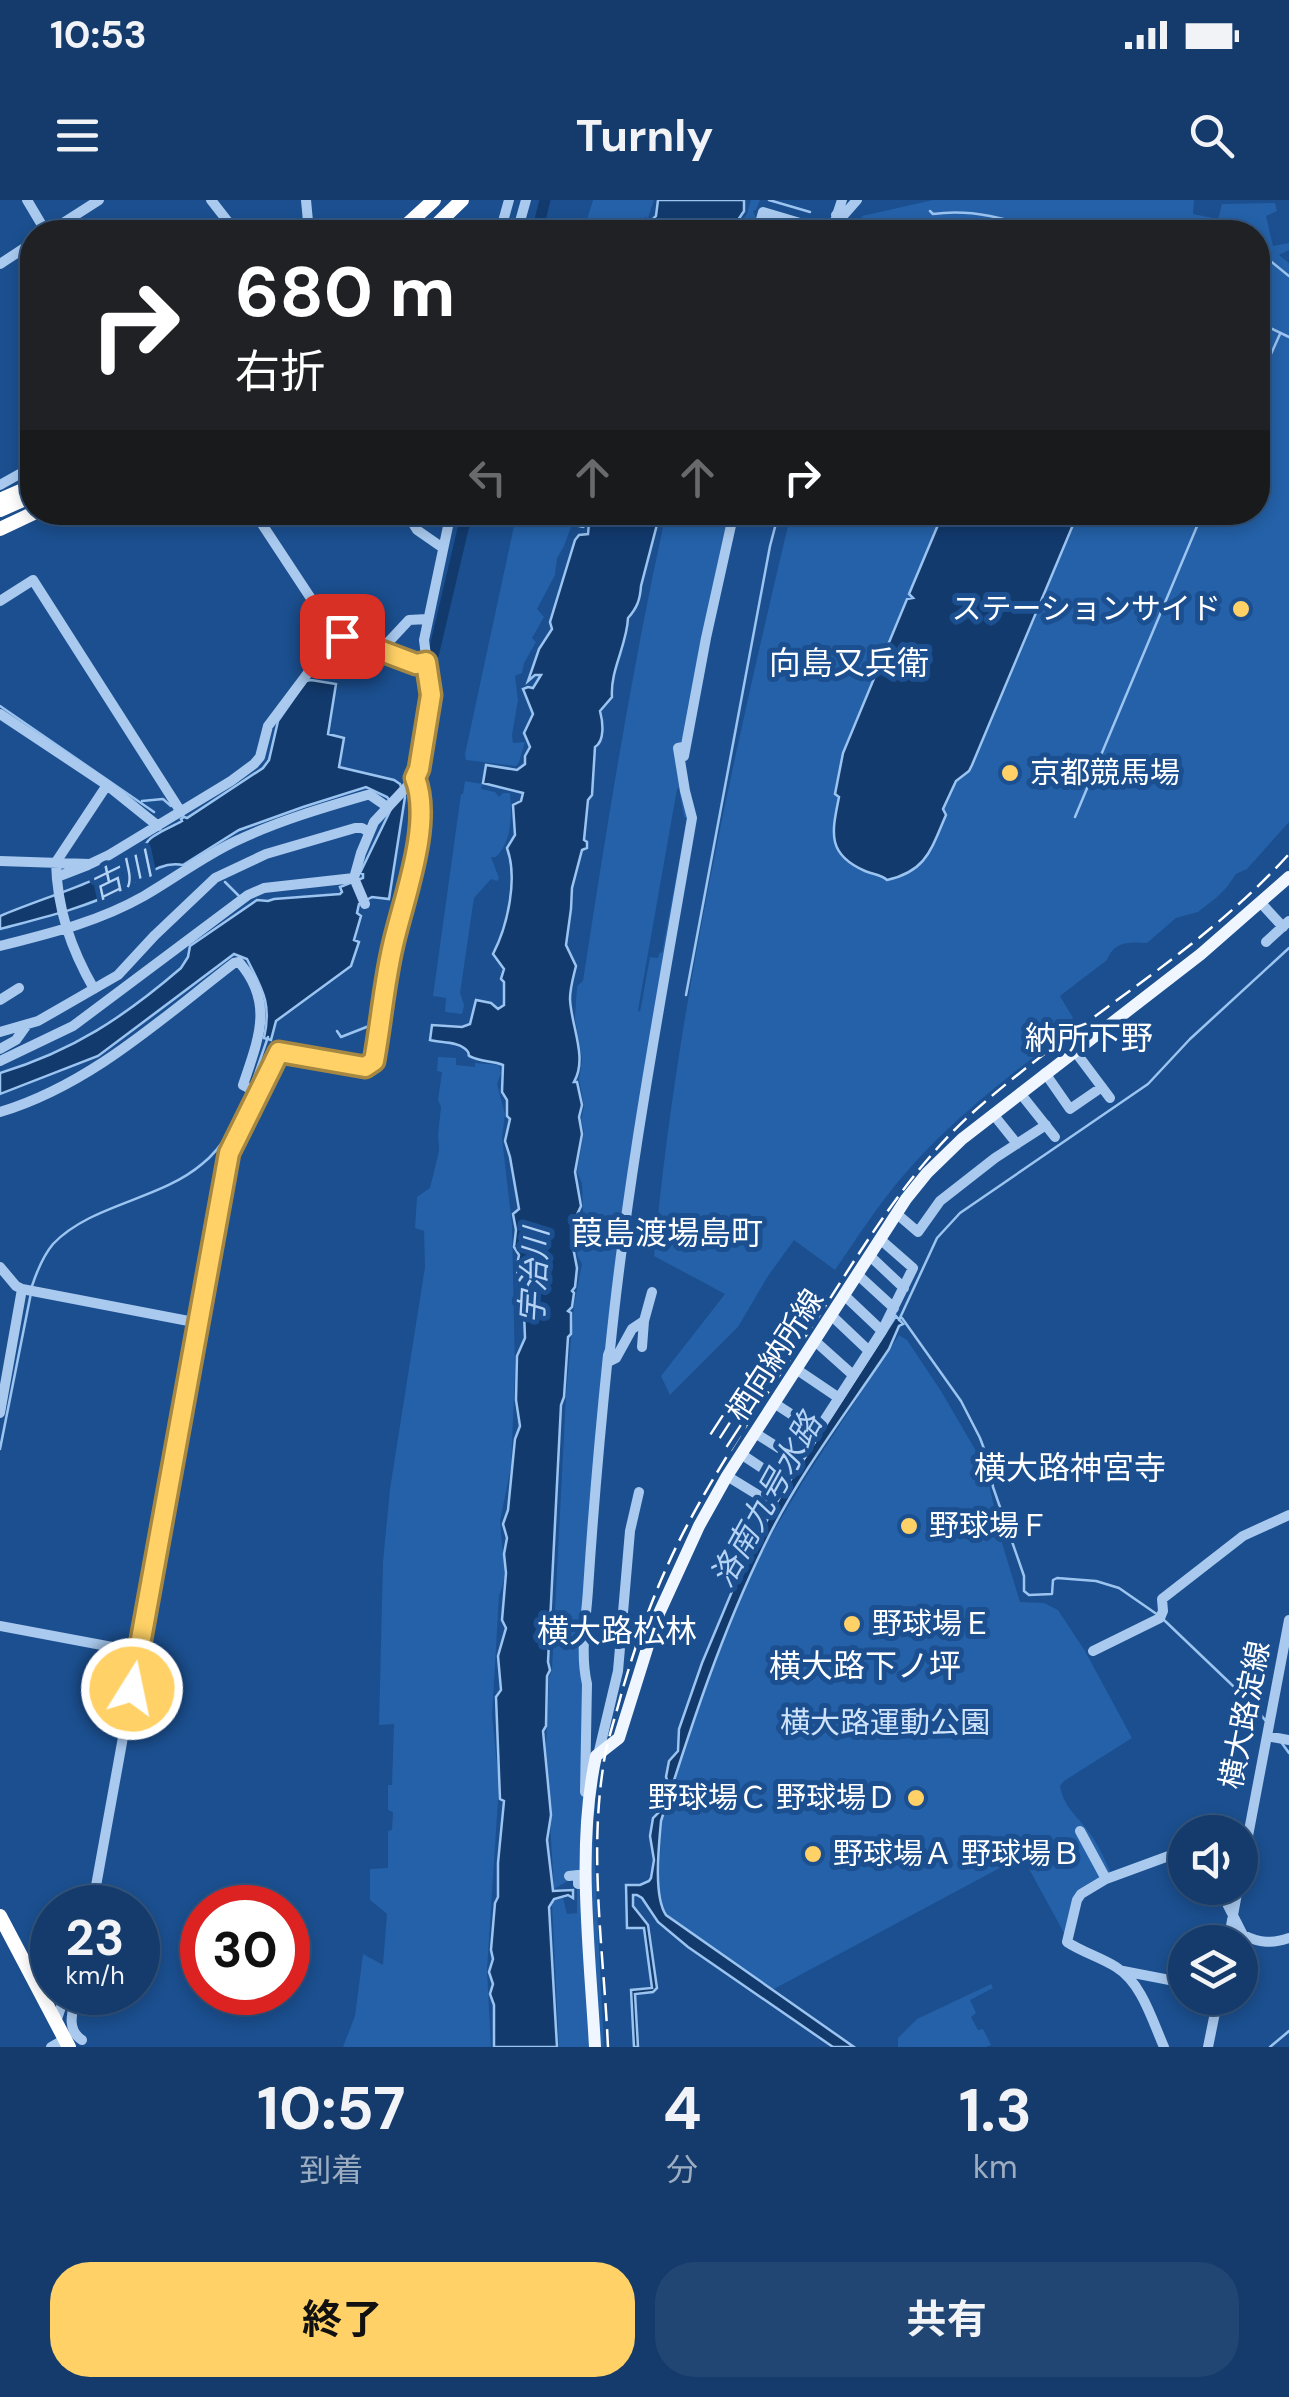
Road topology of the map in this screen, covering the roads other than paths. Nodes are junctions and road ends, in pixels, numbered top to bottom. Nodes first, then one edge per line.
1 (99, 200) edge
2 (211, 200) edge
3 (434, 200) edge
4 (448, 200) edge
5 (462, 200) edge
6 (475, 200) edge
7 (857, 200) edge
8 (67, 220) edge
9 (227, 220) edge
10 (412, 220) edge
11 (427, 220) edge
12 (441, 220) edge
13 (454, 220) edge
14 (761, 220) edge
15 (790, 220) edge
16 (836, 220) edge
17 (263, 525) edge
18 (415, 525) edge
19 (447, 525) edge
20 (731, 525) edge
21 (443, 548) junction
22 (0, 601) edge
23 (427, 619) junction
24 (337, 638) junction
25 (381, 650) junction
26 (426, 662) junction
27 (0, 714) edge
28 (412, 781) junction
29 (107, 784) junction
30 (388, 804) junction
31 (181, 812) junction
32 (158, 826) junction
33 (368, 832) junction
34 (0, 861) edge
35 (56, 862) junction
36 (90, 864) junction
37 (354, 878) junction
38 (57, 879) junction
39 (1288, 882) edge
40 (1261, 903) junction
41 (365, 904) dead end
42 (1286, 924) edge
43 (65, 928) junction
44 (1266, 942) dead end
45 (0, 946) edge
46 (19, 988) dead end
47 (94, 989) junction
48 (0, 1000) edge
49 (26, 1026) junction
50 (0, 1032) edge
51 (0, 1049) edge
52 (1074, 1050) junction
53 (0, 1061) edge
54 (1044, 1073) junction
55 (1102, 1087) junction
56 (253, 1091) junction
57 (1020, 1093) junction
58 (1110, 1098) dead end
59 (0, 1112) edge
60 (993, 1114) junction
61 (1046, 1125) junction
62 (1055, 1137) dead end
63 (1016, 1144) junction
64 (897, 1214) junction
65 (881, 1240) junction
66 (870, 1256) junction
67 (0, 1267) edge
68 (858, 1275) junction
69 (904, 1288) junction
70 (24, 1290) junction
71 (652, 1292) dead end
72 (844, 1296) junction
73 (894, 1308) junction
74 (830, 1315) junction
75 (644, 1320) junction
76 (198, 1322) junction
77 (882, 1330) junction
78 (815, 1340) junction
79 (613, 1342) dead end
80 (642, 1347) dead end
81 (869, 1351) junction
82 (610, 1361) junction
83 (796, 1369) junction
84 (853, 1375) junction
85 (839, 1398) junction
86 (774, 1404) junction
87 (0, 1412) edge
88 (817, 1431) junction
89 (755, 1433) junction
90 (741, 1454) junction
91 (798, 1460) junction
92 (727, 1476) junction
93 (783, 1482) junction
94 (639, 1492) dead end
95 (1289, 1515) edge
96 (1289, 1620) edge
97 (0, 1626) edge
98 (139, 1652) junction
99 (1093, 1652) dead end
100 (1267, 1736) junction
101 (1289, 1740) edge
102 (592, 1748) junction
103 (1252, 1815) edge
104 (1080, 1831) dead end
105 (1168, 1856) edge
106 (569, 1876) dead end
107 (1106, 1879) junction
108 (96, 1885) edge
109 (1227, 1905) edge
110 (1234, 1905) edge
111 (0, 1916) edge
112 (1232, 1917) junction
113 (1231, 1925) edge
114 (0, 1936) edge
115 (1289, 1938) edge
116 (1122, 1971) junction
117 (30, 1972) edge
118 (1168, 1980) edge
119 (52, 2015) edge
120 (58, 2015) edge
121 (73, 2015) edge
122 (1215, 2015) edge
123 (56, 2022) junction
124 (64, 2045) edge
125 (594, 2047) edge
126 (1164, 2047) edge
127 (1208, 2047) edge

1 - 8 street
2 - 9 street
3 - 10 highway
4 - 11 highway
5 - 12 highway
6 - 13 highway
7 - 16 street
14 - 15 street
17 - 24 street
18 - 21 street
19 - 21 street
20 - 102 street
21 - 23 street
22 - 31 street
23 - 25 street
23 - 26 street
24 - 25 street
24 - 31 street
25 - 26 street
26 - 28 street
27 - 29 street
28 - 30 street
28 - 56 street
29 - 32 street
29 - 35 street
30 - 33 street
30 - 43 street
31 - 32 street
32 - 36 street
33 - 37 street
33 - 47 street
34 - 35 street
35 - 36 street
35 - 38 street
36 - 38 street
37 - 41 street
37 - 53 street
38 - 43 street
39 - 40 main road, 三栖向納所線
40 - 42 street
40 - 52 main road, 三栖向納所線
42 - 44 street
43 - 45 street
43 - 47 street
46 - 48 street
47 - 49 street
49 - 50 street
49 - 51 street
52 - 54 main road, 三栖向納所線
52 - 55 street
54 - 55 street
54 - 57 main road, 三栖向納所線
55 - 58 street
56 - 59 street
56 - 76 street
57 - 60 main road, 三栖向納所線
57 - 61 street
60 - 63 street
60 - 64 main road, 三栖向納所線
61 - 62 street
61 - 63 street
63 - 64 street
64 - 65 main road, 三栖向納所線
65 - 66 main road, 三栖向納所線
65 - 69 street
66 - 68 main road, 三栖向納所線
66 - 69 street
67 - 70 street
68 - 72 main road, 三栖向納所線
68 - 73 street
69 - 73 street
70 - 76 street
70 - 87 street
71 - 75 street
72 - 74 main road, 三栖向納所線
72 - 77 street
73 - 77 street
74 - 78 main road, 三栖向納所線
74 - 81 street
75 - 80 street
75 - 82 street
76 - 98 street
77 - 81 street
78 - 83 main road, 三栖向納所線
78 - 84 street
79 - 82 street
81 - 84 street
82 - 102 street
83 - 85 street
83 - 86 main road, 三栖向納所線
84 - 85 street
85 - 88 street
86 - 88 street
86 - 89 main road, 三栖向納所線
88 - 91 street
89 - 90 main road, 三栖向納所線
89 - 91 street
90 - 92 main road, 三栖向納所線
90 - 93 street
91 - 93 street
92 - 93 street
92 - 102 main road, 三栖向納所線
94 - 102 street
95 - 99 street
96 - 100 street, 横大路淀線
97 - 98 street
98 - 108 street
100 - 101 street
100 - 103 street, 横大路淀線
102 - 106 street
102 - 125 main road, 三栖向納所線
104 - 107 street
105 - 107 street
107 - 116 street
109 - 112 street
110 - 112 street
111 - 117 highway
112 - 113 street
112 - 115 street
114 - 124 highway
116 - 118 street
116 - 126 street
119 - 123 highway
120 - 123 street
121 - 124 street
122 - 127 street
123 - 124 highway

